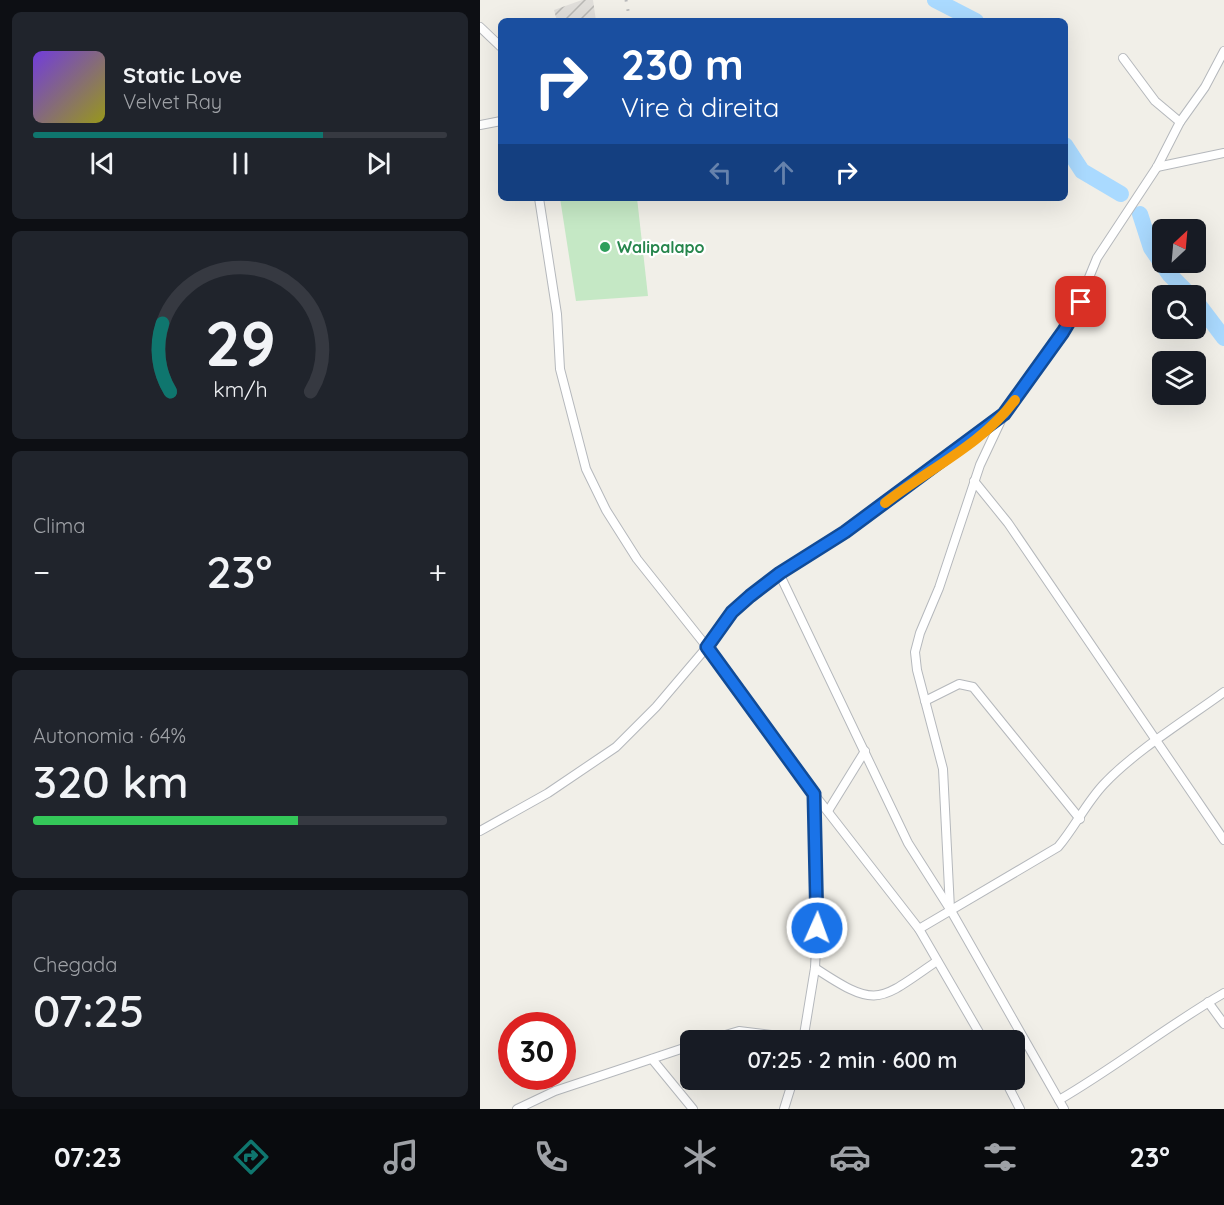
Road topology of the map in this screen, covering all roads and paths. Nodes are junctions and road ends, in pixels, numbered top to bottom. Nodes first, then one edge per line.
1 (480, 27) edge
2 (498, 44) edge
3 (1224, 51) edge
4 (1124, 58) dead end
5 (498, 122) edge
6 (1180, 122) junction
7 (480, 125) edge
8 (1224, 153) edge
9 (1157, 166) junction
10 (539, 201) edge
11 (1004, 414) junction
12 (974, 481) junction
13 (780, 573) junction
14 (707, 647) junction
15 (1224, 692) edge
16 (926, 700) junction
17 (1156, 741) junction
18 (865, 751) junction
19 (814, 794) junction
20 (828, 811) junction
21 (1080, 819) junction
22 (480, 831) edge
23 (1224, 840) edge
24 (950, 909) junction
25 (919, 929) junction
26 (937, 961) junction
27 (815, 968) junction
28 (1224, 993) edge
29 (1208, 1002) junction
30 (1224, 1024) edge
31 (805, 1030) edge
32 (978, 1030) edge
33 (680, 1049) edge
34 (652, 1059) junction
35 (790, 1090) edge
36 (1010, 1090) edge
37 (1059, 1100) junction
38 (517, 1109) edge
39 (693, 1109) edge
40 (784, 1109) edge
41 (1020, 1109) edge
42 (1064, 1109) edge

1 - 2 street
3 - 6 street
4 - 6 street
5 - 7 street
6 - 9 street
8 - 9 street
9 - 11 street
10 - 14 street
11 - 12 street
11 - 13 street
12 - 16 street
12 - 17 street
13 - 14 street
13 - 18 street
14 - 19 street
14 - 22 street
15 - 17 street
16 - 21 street
16 - 24 street
17 - 21 street
17 - 23 street
18 - 20 street
18 - 24 street
19 - 20 street
19 - 27 street
20 - 25 street
21 - 24 street
24 - 25 street
24 - 37 street
25 - 26 street
26 - 27 street
26 - 32 street
27 - 31 street
28 - 29 street
29 - 30 street
29 - 37 street
33 - 34 street
34 - 38 street
34 - 39 street
35 - 40 street
36 - 41 street
37 - 42 street

